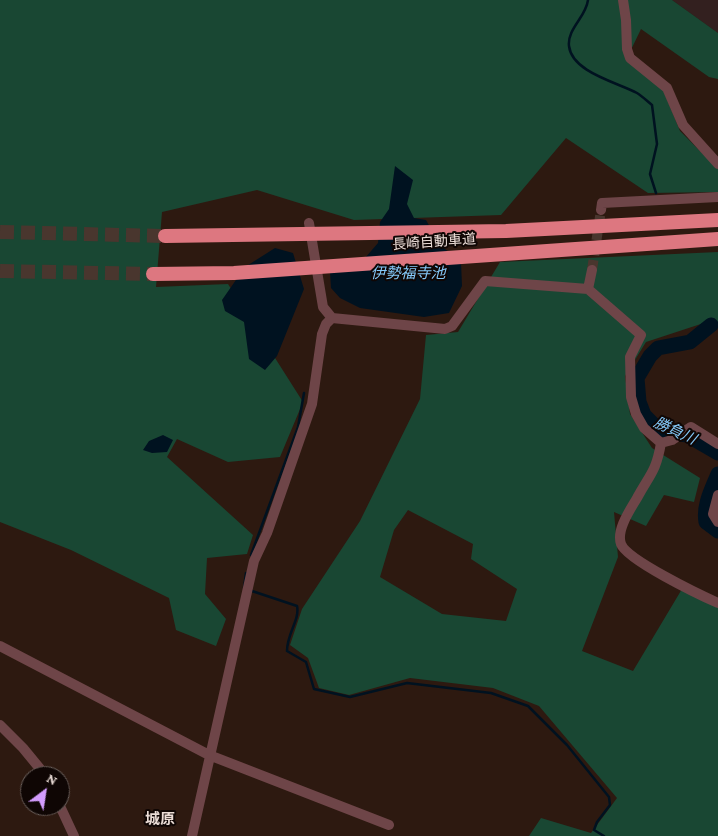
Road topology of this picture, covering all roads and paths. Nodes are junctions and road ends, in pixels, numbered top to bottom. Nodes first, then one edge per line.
1 (623, 0) edge
2 (718, 164) edge
3 (718, 197) edge
4 (601, 210) dead end
5 (718, 220) edge
6 (309, 223) dead end
7 (165, 236) tunnel mouth
8 (718, 239) edge
9 (592, 270) tunnel mouth
10 (153, 274) tunnel mouth
11 (588, 288) junction
12 (332, 318) junction
13 (661, 443) junction
14 (718, 444) edge
15 (718, 495) edge
16 (718, 522) edge
17 (718, 604) edge
18 (0, 646) edge
19 (0, 725) edge
20 (210, 755) junction
21 (38, 766) edge
22 (65, 816) edge
23 (389, 825) dead end
24 (74, 836) edge
25 (192, 836) edge

1 - 2 street
3 - 4 street
5 - 7 highway, 長崎自動車道
6 - 12 street
8 - 10 highway, 長崎自動車道
9 - 11 street
11 - 12 street
11 - 13 street
12 - 20 street
13 - 14 street
13 - 17 street
15 - 16 street
18 - 20 street
19 - 21 street
20 - 23 street
20 - 25 street
22 - 24 street

